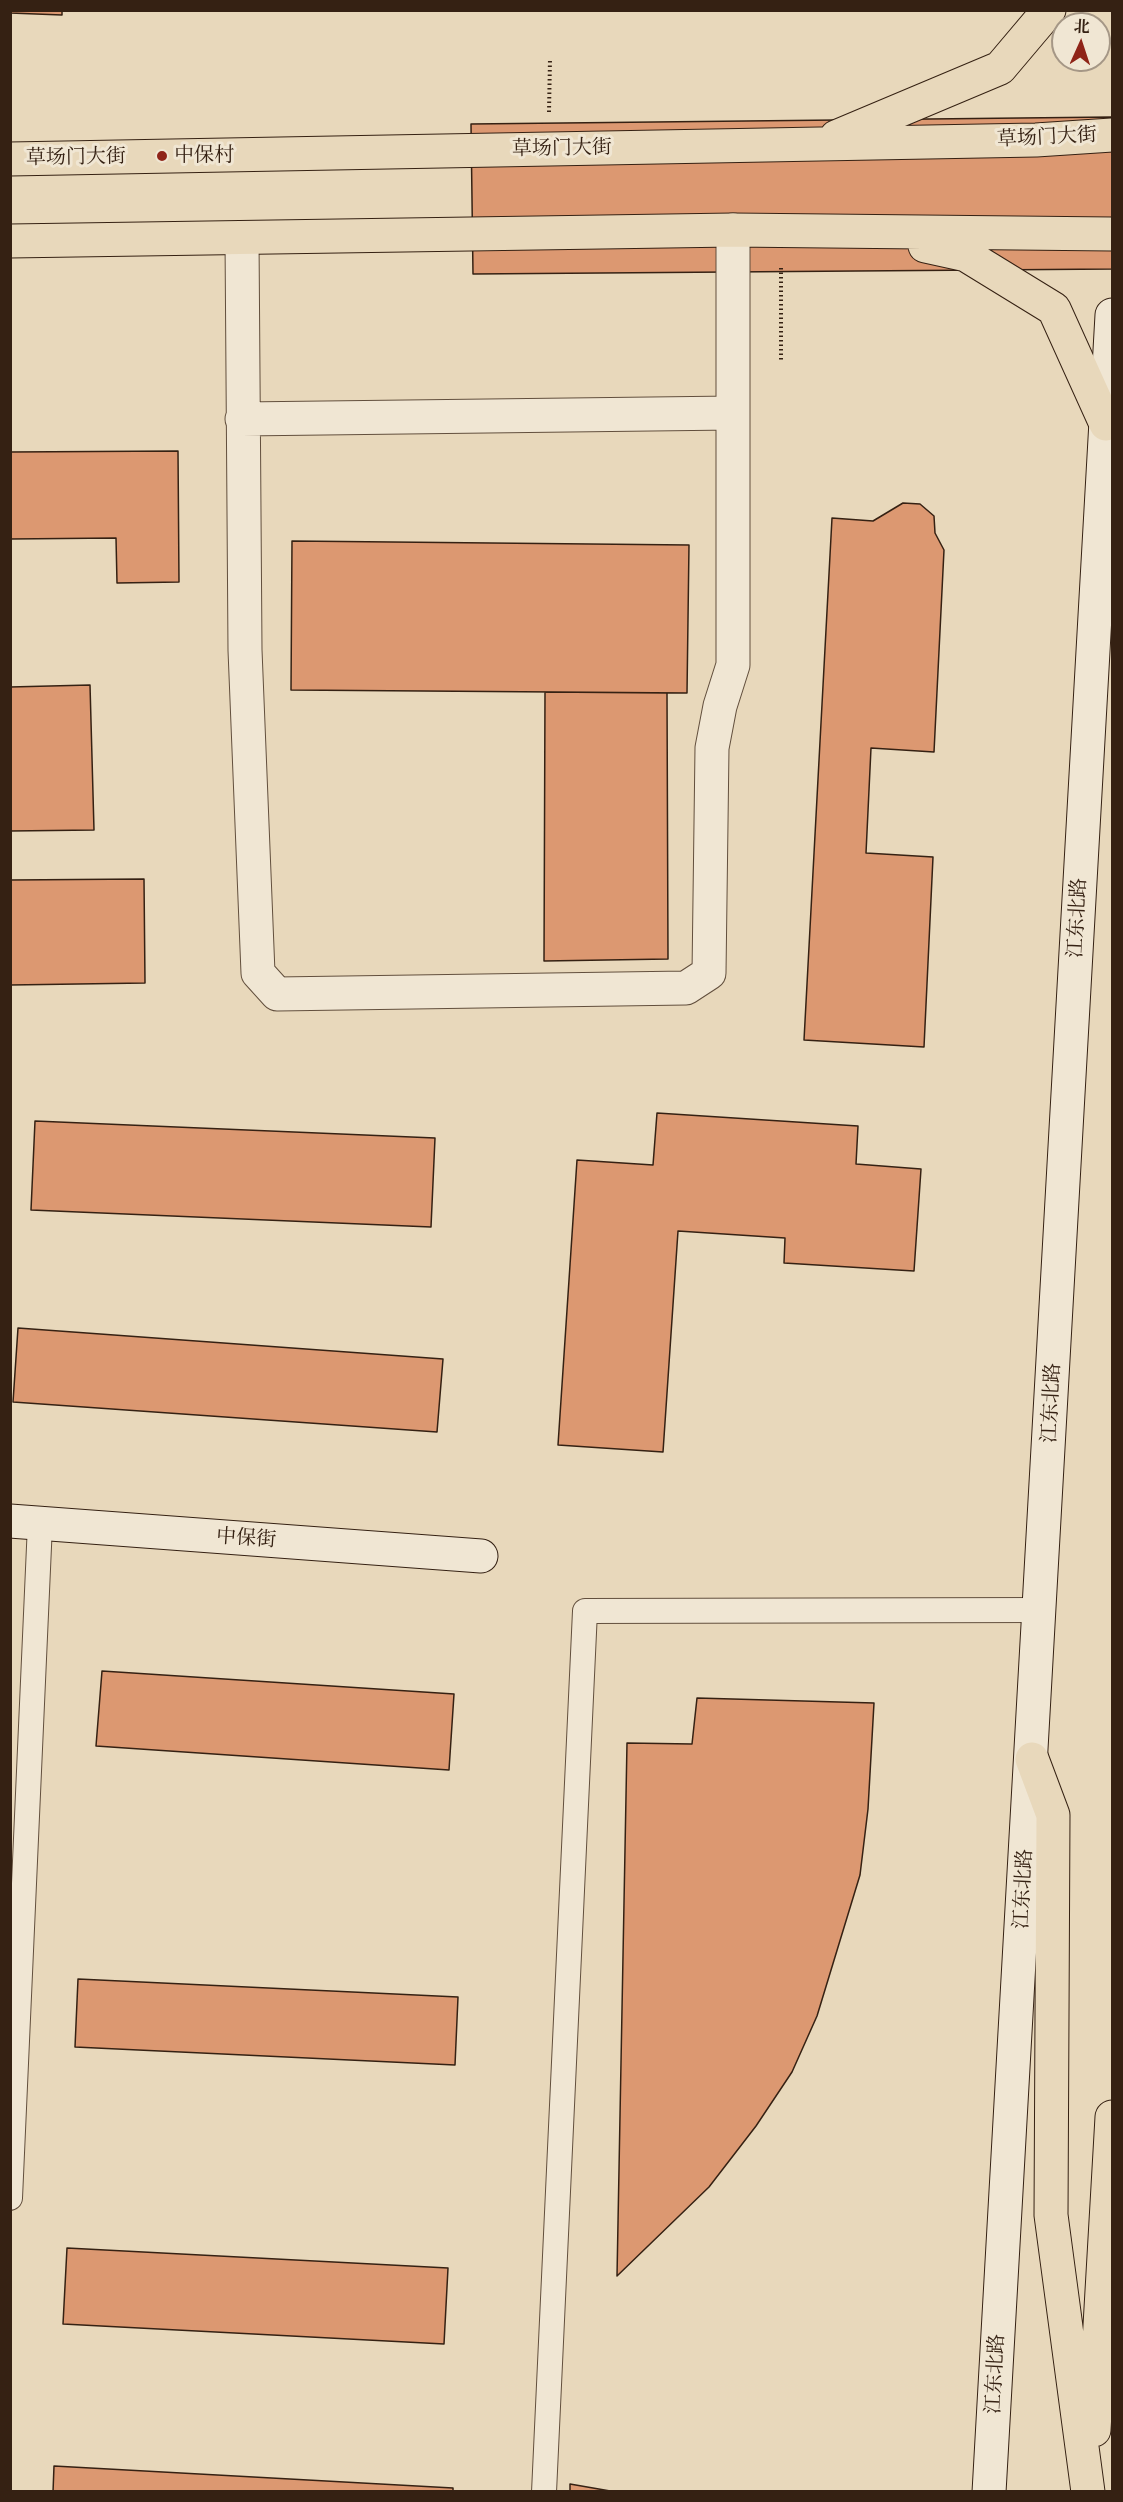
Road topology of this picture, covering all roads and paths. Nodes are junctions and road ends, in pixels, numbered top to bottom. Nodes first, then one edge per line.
1 (1049, 10) edge
2 (550, 59) dead end
3 (1113, 135) edge
4 (819, 144) junction
5 (548, 149) junction
6 (10, 159) edge
7 (733, 230) junction
8 (780, 231) junction
9 (856, 232) junction
10 (1113, 234) edge
11 (242, 238) junction
12 (10, 241) edge
13 (1113, 315) edge
14 (781, 361) dead end
15 (733, 413) junction
16 (242, 419) junction
17 (1106, 424) junction
18 (1107, 475) edge
19 (25, 1523) edge
20 (481, 1556) dead end
21 (1040, 1610) junction
22 (1032, 1759) junction
23 (1113, 2117) edge
24 (10, 2198) edge
25 (544, 2492) edge
26 (989, 2492) edge
27 (1089, 2492) edge

1 - 4 main road
2 - 5 path
3 - 4 main road, 草场门大街
4 - 5 main road, 草场门大街
5 - 6 main road, 草场门大街
7 - 8 main road
7 - 11 main road
7 - 15 street
8 - 9 main road
8 - 14 path
9 - 10 main road
9 - 17 main road
11 - 12 main road
11 - 16 street
13 - 17 street, 江东北路
15 - 16 street
15 - 16 street
17 - 18 street, 江东北路
18 - 21 street, 江东北路
19 - 20 street, 中保街
19 - 24 lane
21 - 22 street, 江东北路
21 - 25 lane
22 - 26 street, 江东北路
22 - 27 main road
23 - 27 main road

